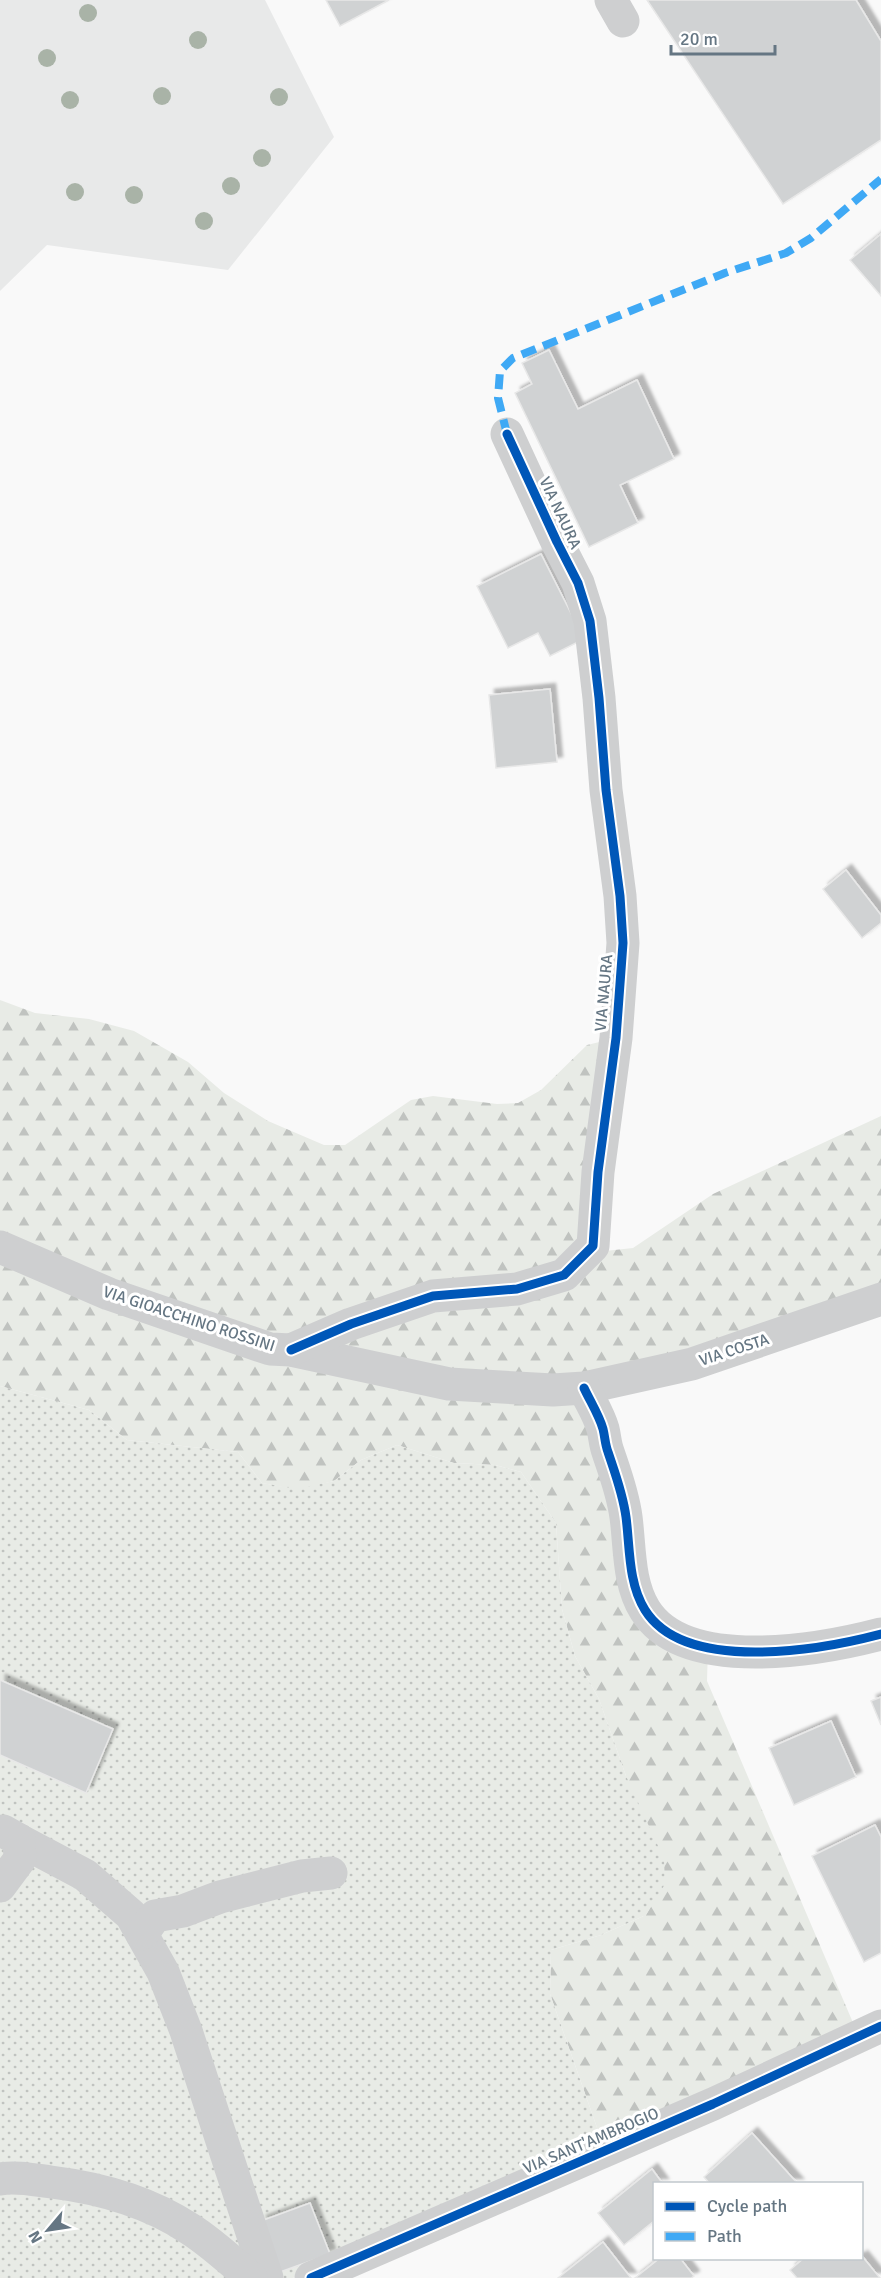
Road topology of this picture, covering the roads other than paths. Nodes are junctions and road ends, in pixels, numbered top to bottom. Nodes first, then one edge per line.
1 (507, 434) dead end
2 (0, 1247) edge
3 (881, 1299) edge
4 (291, 1350) junction
5 (584, 1388) junction
6 (881, 1635) edge
7 (9, 1834) edge
8 (331, 1873) dead end
9 (0, 1886) edge
10 (141, 1934) junction
11 (881, 2026) edge
12 (0, 2179) edge
13 (251, 2278) edge
14 (267, 2278) edge
15 (311, 2278) edge

1 - 4 street, VIA NAURA
2 - 4 street, VIA GIOACCHINO ROSSINI
3 - 5 street, VIA COSTA
4 - 5 street, VIA GIOACCHINO ROSSINI
5 - 6 street
7 - 9 street
7 - 10 street
8 - 10 street
10 - 14 street
11 - 15 street, VIA SANT'AMBROGIO
12 - 13 street

